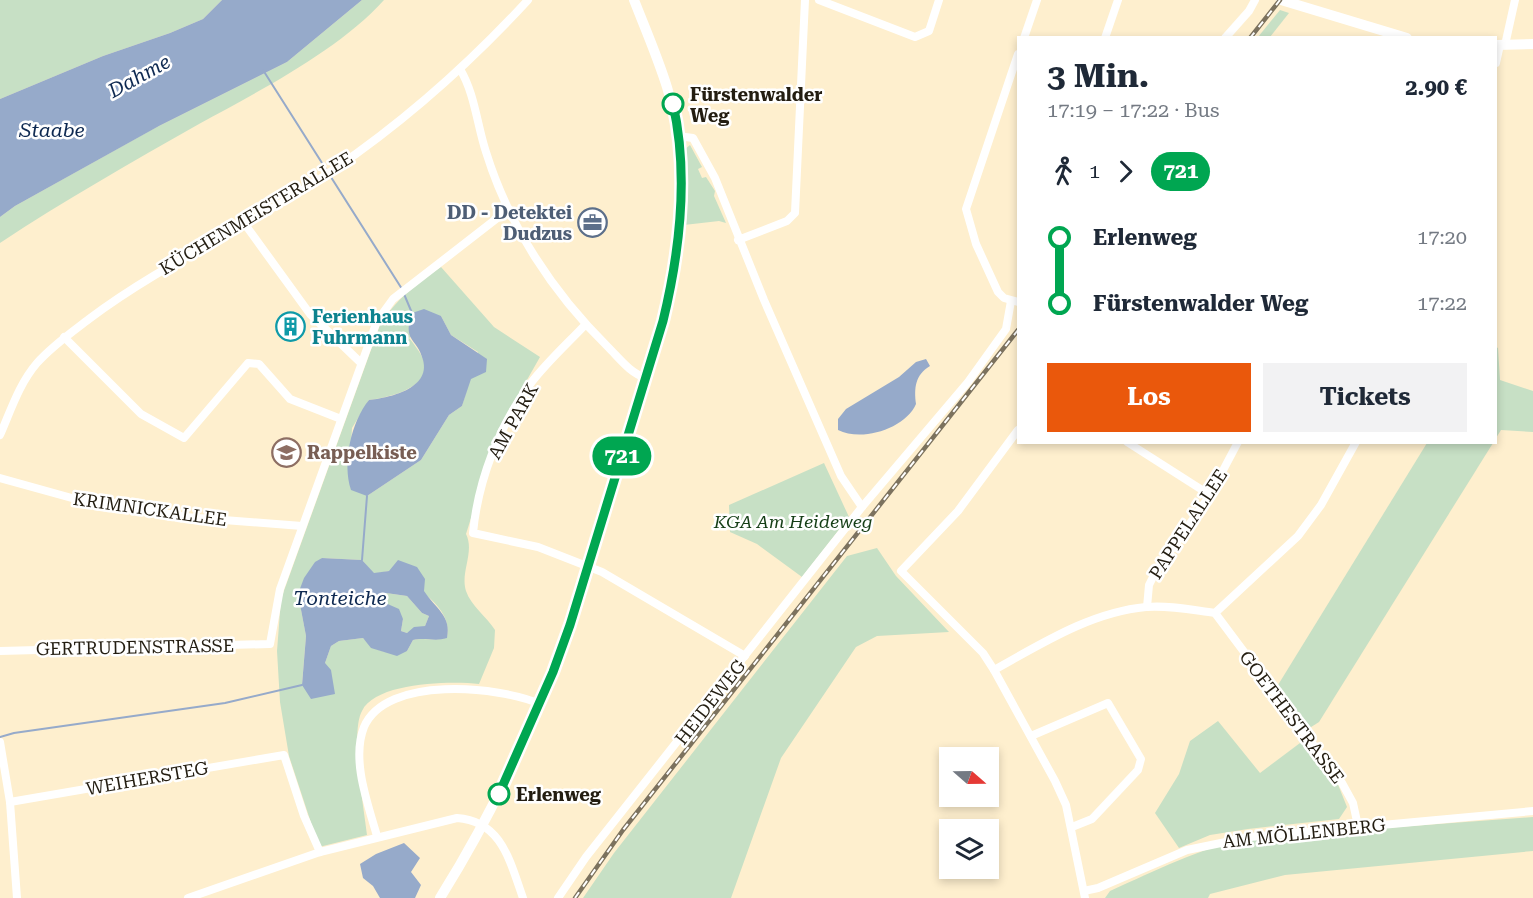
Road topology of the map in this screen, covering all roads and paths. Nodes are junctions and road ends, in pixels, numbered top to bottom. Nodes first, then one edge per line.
1 (528, 0) edge
2 (634, 0) edge
3 (805, 0) edge
4 (819, 0) edge
5 (939, 0) edge
6 (1037, 0) edge
7 (1118, 0) edge
8 (1255, 0) edge
9 (1281, 0) edge
10 (1515, 0) edge
11 (1025, 36) edge
12 (1106, 36) edge
13 (1227, 36) edge
14 (1400, 36) edge
15 (1533, 44) edge
16 (1500, 45) edge
17 (1017, 57) edge
18 (460, 69) junction
19 (678, 136) junction
20 (510, 209) junction
21 (244, 223) junction
22 (738, 240) junction
23 (1015, 302) edge
24 (585, 325) junction
25 (64, 338) junction
26 (361, 363) junction
27 (646, 378) junction
28 (341, 419) junction
29 (1017, 431) edge
30 (0, 435) edge
31 (1130, 444) edge
32 (1237, 444) edge
33 (1355, 444) edge
34 (0, 478) edge
35 (1210, 495) junction
36 (862, 507) junction
37 (302, 526) junction
38 (589, 567) junction
39 (1147, 607) junction
40 (1215, 613) junction
41 (0, 651) edge
42 (745, 656) junction
43 (994, 670) junction
44 (540, 704) junction
45 (1031, 736) junction
46 (1, 746) edge
47 (10, 802) junction
48 (1533, 811) edge
49 (483, 825) junction
50 (1072, 826) junction
51 (1358, 826) junction
52 (377, 836) junction
53 (320, 852) junction
54 (1084, 895) edge
55 (17, 898) edge
56 (188, 898) edge
57 (440, 898) edge
58 (523, 898) edge
59 (558, 898) edge

1 - 18 street, KÜCHENMEISTERALLEE
2 - 19 street
3 - 22 street
4 - 5 street
6 - 11 street
7 - 12 street
8 - 13 street
9 - 14 street
10 - 16 street
15 - 16 street
17 - 23 street
18 - 20 street
18 - 21 street, KÜCHENMEISTERALLEE
19 - 22 street
19 - 27 street
20 - 24 street
20 - 26 street
21 - 25 street, KÜCHENMEISTERALLEE
21 - 26 street
22 - 36 street
23 - 36 street, HEIDEWEG
24 - 27 street
24 - 38 street, AM PARK
25 - 28 street
25 - 30 street, KÜCHENMEISTERALLEE
26 - 28 street
27 - 38 street
28 - 37 street
29 - 43 street
31 - 35 street
32 - 35 street, PAPPELALLEE
33 - 40 street
34 - 37 street, KRIMNICKALLEE
35 - 39 street, PAPPELALLEE
36 - 42 street, HEIDEWEG
37 - 41 street, GERTRUDENSTRASSE
38 - 42 street
38 - 44 street
39 - 40 street
39 - 43 street
40 - 51 street, GOETHESTRASSE
42 - 59 street, HEIDEWEG
43 - 45 street
44 - 49 street
44 - 52 street
45 - 50 street
45 - 50 street
46 - 47 street
47 - 53 street, WEIHERSTEG
47 - 55 street
48 - 51 street, AM MÖLLENBERG
49 - 52 street
49 - 57 street
49 - 58 street
50 - 54 street
51 - 54 street, AM MÖLLENBERG
52 - 53 street
53 - 56 street

